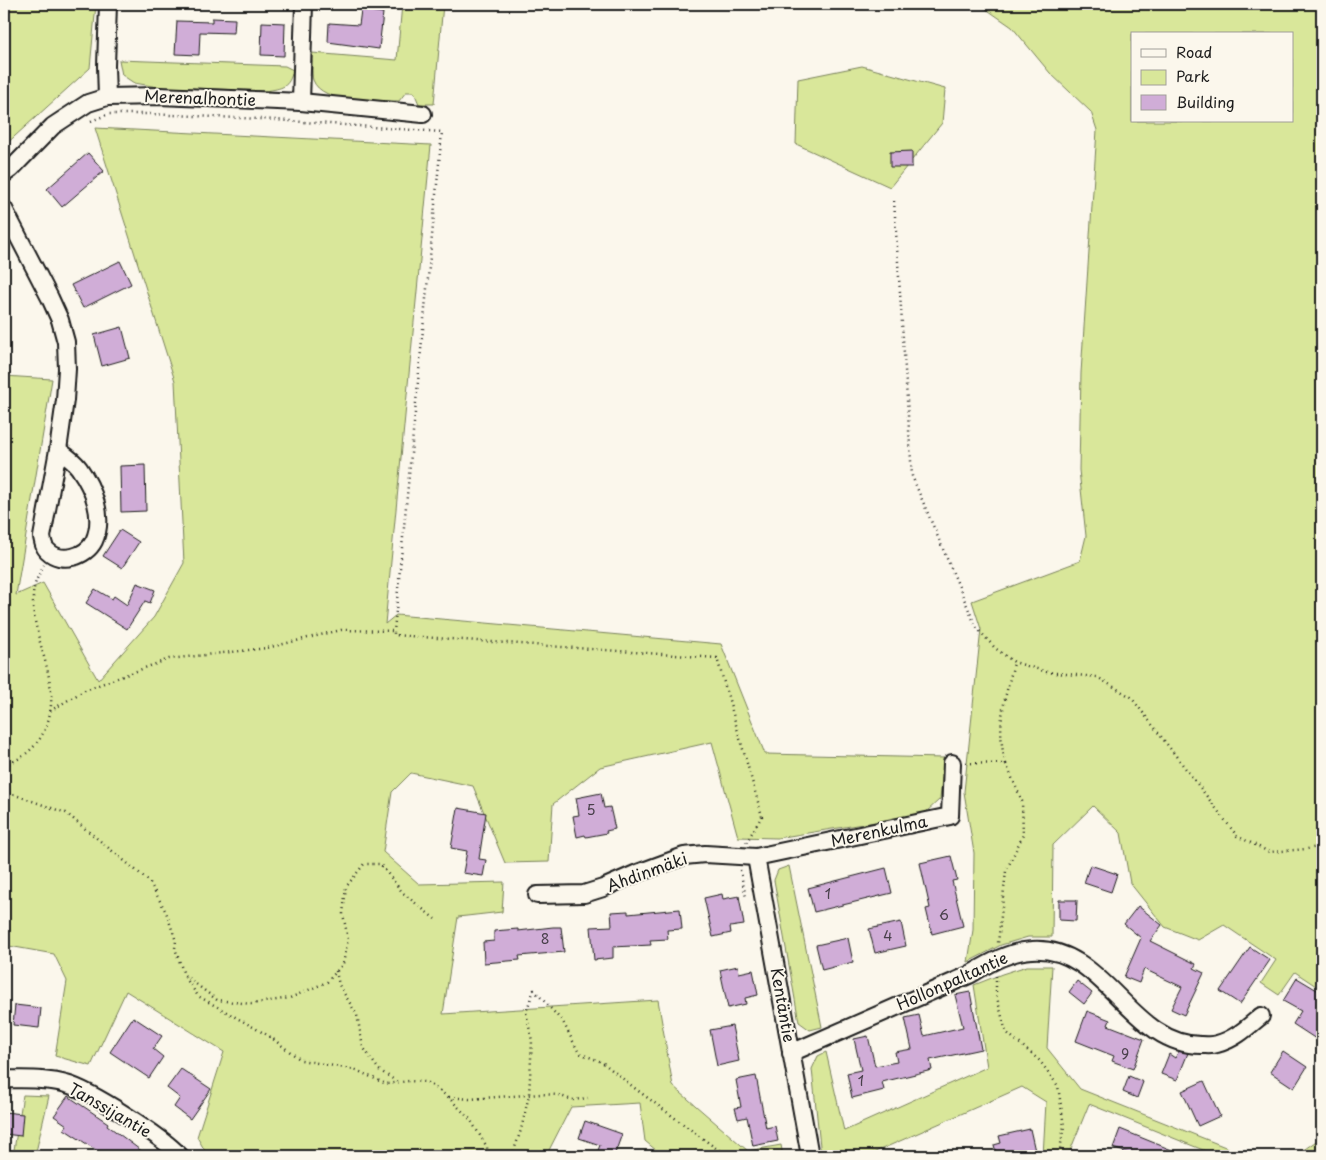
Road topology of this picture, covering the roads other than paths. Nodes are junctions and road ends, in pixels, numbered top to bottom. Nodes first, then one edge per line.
1 (108, 4) edge
2 (304, 4) edge
3 (107, 98) junction
4 (301, 102) junction
5 (423, 114) dead end
6 (4, 174) edge
7 (4, 209) edge
8 (58, 450) junction
9 (952, 763) dead end
10 (756, 857) junction
11 (537, 895) dead end
12 (1261, 1016) dead end
13 (791, 1053) junction
14 (4, 1079) edge
15 (809, 1155) edge
16 (180, 1156) edge

1 - 3 street
2 - 4 street
3 - 4 street, Merenalhontie
3 - 6 street, Merenalhontie
4 - 5 street, Merenalhontie
7 - 8 street
8 - 8 street
9 - 10 street, Merenkulma
10 - 11 street, Ahdinmäki
10 - 13 street, Kentäntie
12 - 13 street, Hollonpaltantie
13 - 15 street, Kentäntie
14 - 16 street, Tanssijantie

